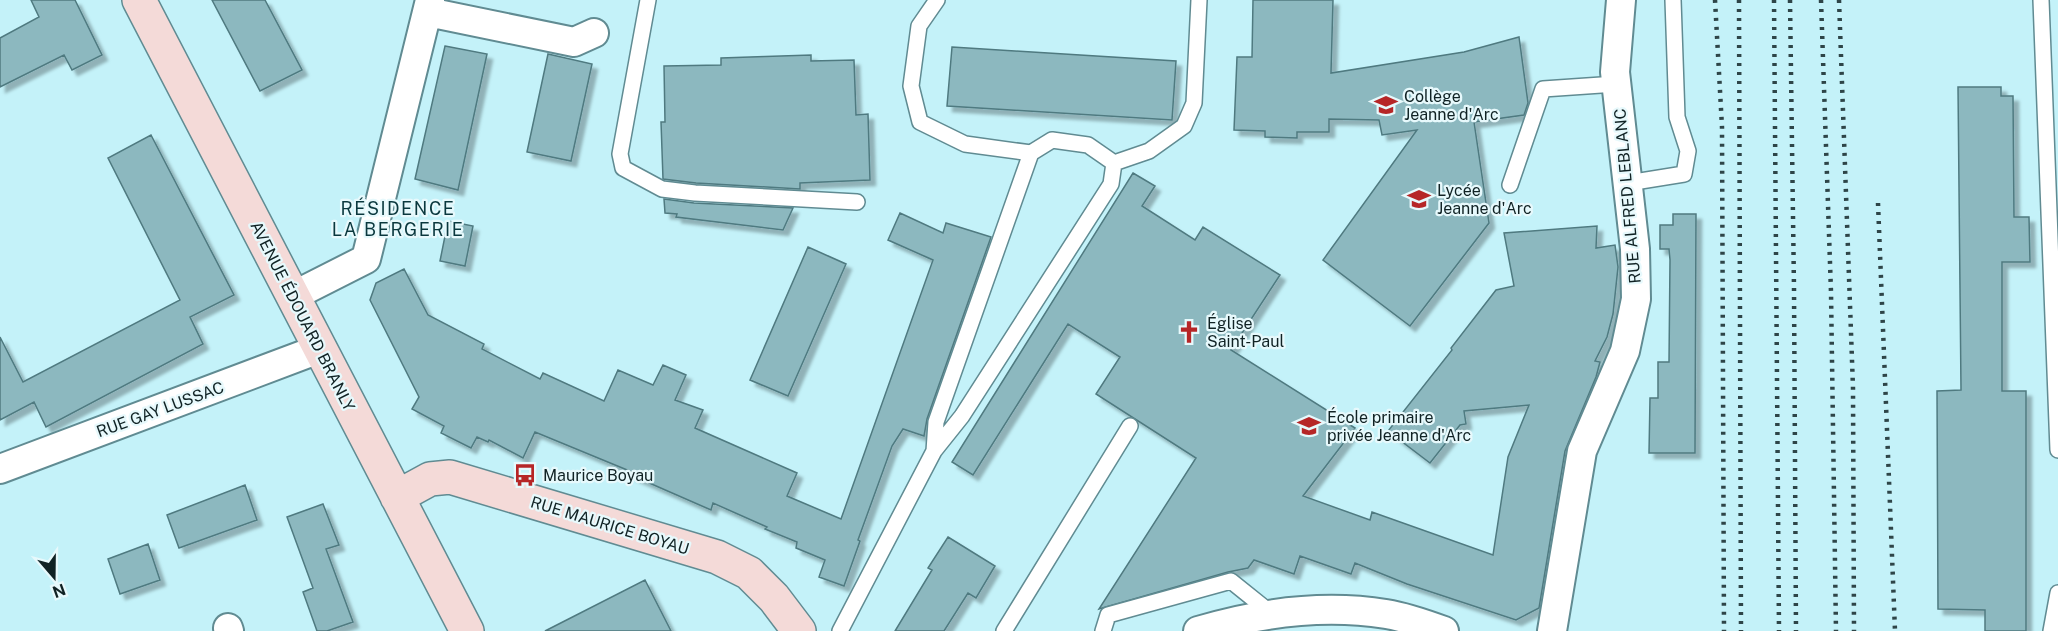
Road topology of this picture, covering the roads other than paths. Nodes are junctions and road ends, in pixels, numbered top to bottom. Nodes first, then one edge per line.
1 (139, 0) edge
2 (648, 0) edge
3 (937, 0) edge
4 (1199, 0) edge
5 (1621, 0) edge
6 (1673, 0) edge
7 (2041, 0) edge
8 (429, 6) edge
9 (594, 33) dead end
10 (1616, 84) junction
11 (1031, 153) junction
12 (1114, 163) junction
13 (1628, 183) junction
14 (1510, 185) dead end
15 (857, 202) dead end
16 (292, 297) junction
17 (319, 350) junction
18 (1130, 426) dead end
19 (2058, 450) edge
20 (934, 451) junction
21 (0, 469) edge
22 (397, 497) junction
23 (2058, 593) edge
24 (1272, 614) junction
25 (467, 631) edge
26 (799, 631) edge
27 (840, 631) edge
28 (1004, 631) edge
29 (1104, 631) edge
30 (1198, 631) edge
31 (1444, 631) edge
32 (1552, 631) edge
33 (2051, 631) edge

1 - 16 street, AVENUE ÉDOUARD BRANLY
2 - 15 lane
3 - 11 lane
4 - 12 lane
5 - 10 street, RUE ALFRED LEBLANC
6 - 13 lane
7 - 19 lane
8 - 9 street
8 - 16 street
10 - 13 street, RUE ALFRED LEBLANC
10 - 14 lane
11 - 12 lane
11 - 20 lane
12 - 20 lane
13 - 32 street, RUE ALFRED LEBLANC
16 - 17 street, AVENUE ÉDOUARD BRANLY
17 - 21 street, RUE GAY LUSSAC
17 - 22 street, AVENUE ÉDOUARD BRANLY
18 - 28 lane
20 - 27 lane
22 - 25 street, AVENUE ÉDOUARD BRANLY
22 - 26 street, RUE MAURICE BOYAU
23 - 33 lane
24 - 29 lane
24 - 30 street
24 - 31 street

